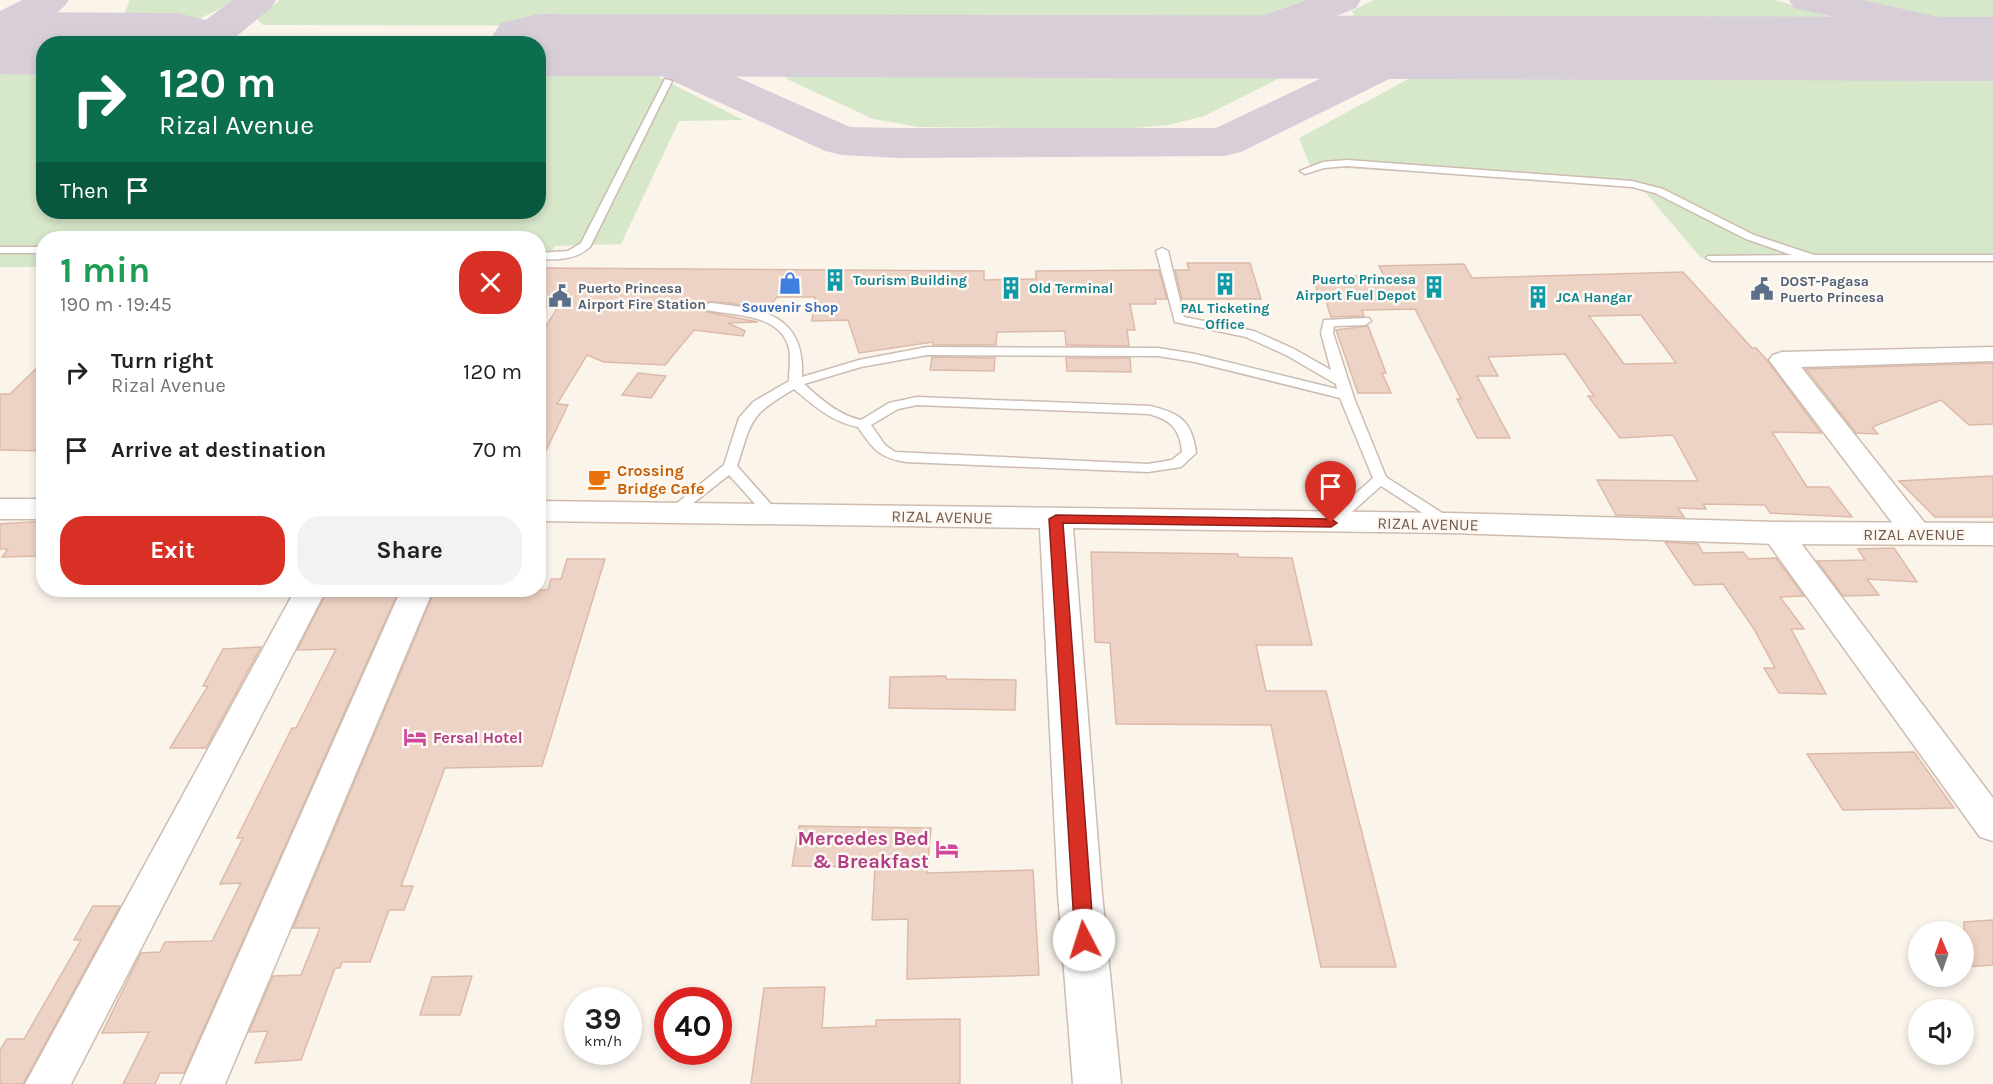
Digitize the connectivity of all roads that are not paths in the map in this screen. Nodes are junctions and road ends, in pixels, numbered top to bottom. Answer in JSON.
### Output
{"nodes":[{"id":1,"x":668,"y":81,"type":"dead end"},
{"id":2,"x":1305,"y":171,"type":"dead end"},
{"id":3,"x":0,"y":250,"type":"edge"},
{"id":4,"x":36,"y":250,"type":"edge"},
{"id":5,"x":1162,"y":251,"type":"dead end"},
{"id":6,"x":546,"y":256,"type":"edge"},
{"id":7,"x":1810,"y":257,"type":"junction"},
{"id":8,"x":1712,"y":258,"type":"dead end"},
{"id":9,"x":1993,"y":258,"type":"edge"},
{"id":10,"x":711,"y":307,"type":"dead end"},
{"id":11,"x":1365,"y":321,"type":"dead end"},
{"id":12,"x":1993,"y":354,"type":"edge"},
{"id":13,"x":1340,"y":381,"type":"junction"},
{"id":14,"x":795,"y":383,"type":"junction"},
{"id":15,"x":1346,"y":395,"type":"junction"},
{"id":16,"x":862,"y":424,"type":"junction"},
{"id":17,"x":730,"y":467,"type":"junction"},
{"id":18,"x":1380,"y":479,"type":"junction"},
{"id":19,"x":0,"y":509,"type":"edge"},
{"id":20,"x":36,"y":509,"type":"edge"},
{"id":21,"x":546,"y":512,"type":"edge"},
{"id":22,"x":673,"y":512,"type":"junction"},
{"id":23,"x":772,"y":514,"type":"junction"},
{"id":24,"x":1056,"y":519,"type":"junction"},
{"id":25,"x":1331,"y":523,"type":"junction"},
{"id":26,"x":1449,"y":523,"type":"junction"},
{"id":27,"x":1777,"y":533,"type":"junction"},
{"id":28,"x":1917,"y":534,"type":"junction"},
{"id":29,"x":1993,"y":534,"type":"edge"},
{"id":30,"x":306,"y":597,"type":"edge"},
{"id":31,"x":414,"y":597,"type":"edge"},
{"id":32,"x":1993,"y":826,"type":"edge"},
{"id":33,"x":47,"y":1084,"type":"edge"},
{"id":34,"x":203,"y":1084,"type":"edge"},
{"id":35,"x":1097,"y":1084,"type":"edge"}],
"edges":[{"from":1,"to":6,"type":"lane"},
{"from":2,"to":7,"type":"lane"},
{"from":3,"to":4,"type":"lane"},
{"from":5,"to":13,"type":"lane"},
{"from":7,"to":8,"type":"lane"},
{"from":7,"to":9,"type":"lane"},
{"from":10,"to":14,"type":"lane"},
{"from":11,"to":13,"type":"lane"},
{"from":12,"to":28,"type":"street"},
{"from":13,"to":15,"type":"lane"},
{"from":14,"to":15,"type":"lane"},
{"from":14,"to":16,"type":"lane"},
{"from":14,"to":17,"type":"lane"},
{"from":15,"to":18,"type":"lane"},
{"from":16,"to":16,"type":"lane"},
{"from":17,"to":22,"type":"lane"},
{"from":17,"to":23,"type":"lane"},
{"from":18,"to":25,"type":"lane"},
{"from":18,"to":26,"type":"lane"},
{"from":19,"to":20,"type":"street"},
{"from":21,"to":22,"type":"street","name":"RIZAL AVENUE"},
{"from":22,"to":23,"type":"street","name":"RIZAL AVENUE"},
{"from":23,"to":24,"type":"street","name":"RIZAL AVENUE"},
{"from":24,"to":25,"type":"street","name":"RIZAL AVENUE"},
{"from":24,"to":35,"type":"street"},
{"from":25,"to":26,"type":"street","name":"RIZAL AVENUE"},
{"from":26,"to":27,"type":"street","name":"RIZAL AVENUE"},
{"from":27,"to":28,"type":"street","name":"RIZAL AVENUE"},
{"from":27,"to":32,"type":"street"},
{"from":28,"to":29,"type":"street","name":"RIZAL AVENUE"},
{"from":30,"to":33,"type":"street"},
{"from":31,"to":34,"type":"street"}]}
